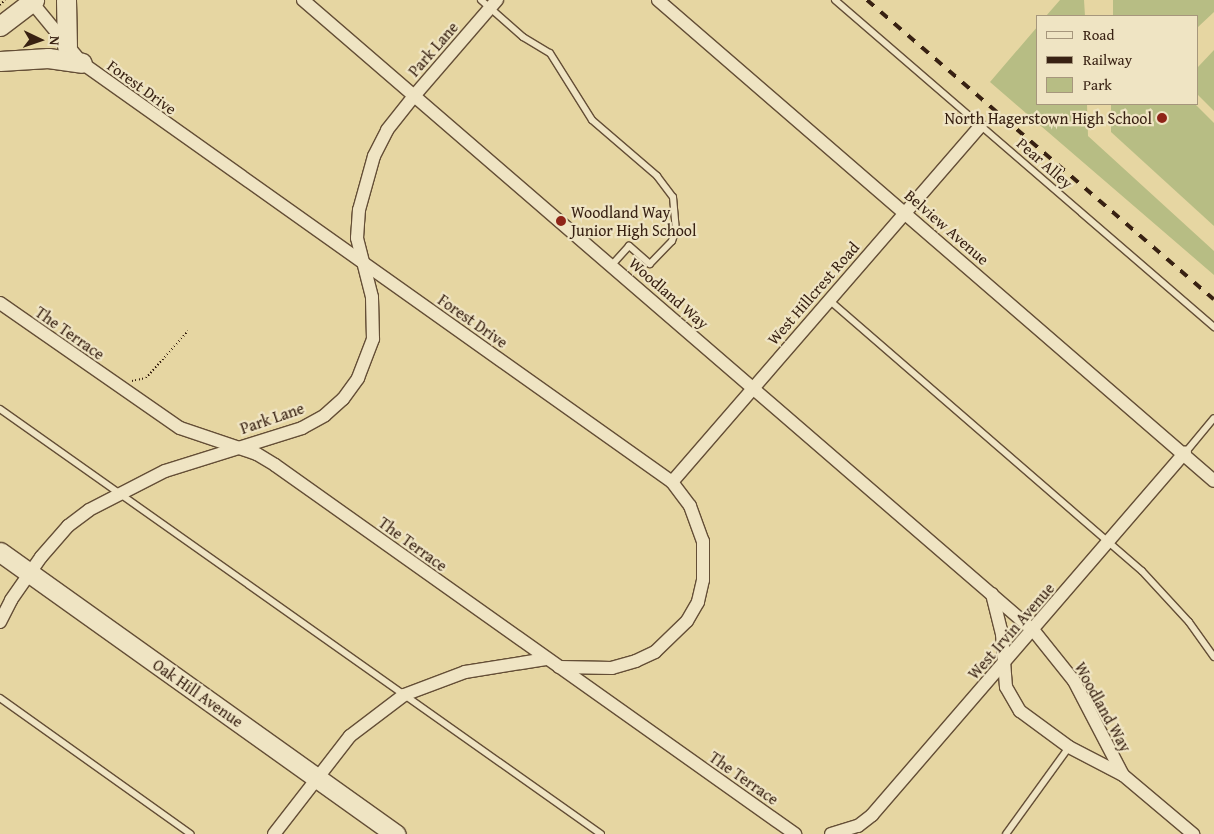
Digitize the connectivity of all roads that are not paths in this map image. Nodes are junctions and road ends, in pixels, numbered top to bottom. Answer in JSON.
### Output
{"nodes":[{"id":1,"x":66,"y":0,"type":"edge"},
{"id":2,"x":303,"y":0,"type":"edge"},
{"id":3,"x":658,"y":0,"type":"edge"},
{"id":4,"x":835,"y":0,"type":"edge"},
{"id":5,"x":32,"y":1,"type":"edge"},
{"id":6,"x":490,"y":3,"type":"edge"},
{"id":7,"x":0,"y":26,"type":"edge"},
{"id":8,"x":67,"y":46,"type":"junction"},
{"id":9,"x":0,"y":61,"type":"edge"},
{"id":10,"x":82,"y":63,"type":"junction"},
{"id":11,"x":414,"y":96,"type":"junction"},
{"id":12,"x":980,"y":126,"type":"junction"},
{"id":13,"x":904,"y":212,"type":"junction"},
{"id":14,"x":363,"y":264,"type":"junction"},
{"id":15,"x":612,"y":265,"type":"junction"},
{"id":16,"x":828,"y":300,"type":"junction"},
{"id":17,"x":0,"y":303,"type":"edge"},
{"id":18,"x":1214,"y":327,"type":"edge"},
{"id":19,"x":752,"y":388,"type":"junction"},
{"id":20,"x":0,"y":409,"type":"edge"},
{"id":21,"x":1214,"y":418,"type":"edge"},
{"id":22,"x":237,"y":448,"type":"junction"},
{"id":23,"x":1185,"y":454,"type":"junction"},
{"id":24,"x":1214,"y":480,"type":"edge"},
{"id":25,"x":672,"y":482,"type":"junction"},
{"id":26,"x":118,"y":493,"type":"junction"},
{"id":27,"x":1110,"y":542,"type":"junction"},
{"id":28,"x":0,"y":552,"type":"edge"},
{"id":29,"x":29,"y":573,"type":"junction"},
{"id":30,"x":991,"y":591,"type":"junction"},
{"id":31,"x":0,"y":622,"type":"edge"},
{"id":32,"x":1034,"y":631,"type":"junction"},
{"id":33,"x":1214,"y":657,"type":"edge"},
{"id":34,"x":546,"y":658,"type":"junction"},
{"id":35,"x":559,"y":667,"type":"junction"},
{"id":36,"x":1002,"y":667,"type":"junction"},
{"id":37,"x":404,"y":695,"type":"junction"},
{"id":38,"x":0,"y":698,"type":"edge"},
{"id":39,"x":1069,"y":746,"type":"junction"},
{"id":40,"x":1123,"y":775,"type":"junction"},
{"id":41,"x":317,"y":778,"type":"junction"},
{"id":42,"x":857,"y":830,"type":"edge"},
{"id":43,"x":192,"y":834,"type":"edge"},
{"id":44,"x":274,"y":834,"type":"edge"},
{"id":45,"x":396,"y":834,"type":"edge"},
{"id":46,"x":601,"y":834,"type":"edge"},
{"id":47,"x":795,"y":834,"type":"edge"},
{"id":48,"x":831,"y":834,"type":"edge"},
{"id":49,"x":1006,"y":834,"type":"edge"},
{"id":50,"x":1193,"y":834,"type":"edge"}],
"edges":[{"from":1,"to":8,"type":"street"},
{"from":2,"to":11,"type":"street","name":"Woodland Way"},
{"from":3,"to":13,"type":"street","name":"Belview Avenue"},
{"from":4,"to":12,"type":"lane","name":"Pear Alley"},
{"from":5,"to":7,"type":"street"},
{"from":5,"to":8,"type":"street","name":"Forest Drive"},
{"from":6,"to":11,"type":"street","name":"Park Lane"},
{"from":6,"to":15,"type":"lane"},
{"from":8,"to":10,"type":"street","name":"Forest Drive"},
{"from":9,"to":10,"type":"street"},
{"from":10,"to":14,"type":"street","name":"Forest Drive"},
{"from":11,"to":14,"type":"street","name":"Park Lane"},
{"from":11,"to":15,"type":"street","name":"Woodland Way"},
{"from":12,"to":13,"type":"street","name":"West Hillcrest Road"},
{"from":12,"to":18,"type":"lane","name":"Pear Alley"},
{"from":13,"to":16,"type":"street","name":"West Hillcrest Road"},
{"from":13,"to":23,"type":"street","name":"Belview Avenue"},
{"from":14,"to":22,"type":"street","name":"Park Lane"},
{"from":14,"to":25,"type":"street","name":"Forest Drive"},
{"from":15,"to":19,"type":"street","name":"Woodland Way"},
{"from":16,"to":19,"type":"street","name":"West Hillcrest Road"},
{"from":16,"to":27,"type":"lane"},
{"from":17,"to":22,"type":"street","name":"The Terrace"},
{"from":19,"to":25,"type":"street","name":"West Hillcrest Road"},
{"from":19,"to":30,"type":"street","name":"Woodland Way"},
{"from":20,"to":26,"type":"lane"},
{"from":21,"to":23,"type":"lane"},
{"from":22,"to":26,"type":"street","name":"Park Lane"},
{"from":22,"to":34,"type":"street","name":"The Terrace"},
{"from":23,"to":24,"type":"street","name":"Belview Avenue"},
{"from":23,"to":27,"type":"street","name":"West Irvin Avenue"},
{"from":25,"to":35,"type":"street","name":"Forest Drive"},
{"from":26,"to":29,"type":"street","name":"Park Lane"},
{"from":26,"to":37,"type":"lane"},
{"from":27,"to":32,"type":"street","name":"West Irvin Avenue"},
{"from":27,"to":33,"type":"lane"},
{"from":28,"to":29,"type":"street","name":"Oak Hill Avenue"},
{"from":29,"to":31,"type":"street","name":"Park Lane"},
{"from":29,"to":41,"type":"street","name":"Oak Hill Avenue"},
{"from":30,"to":32,"type":"street","name":"Woodland Way"},
{"from":30,"to":36,"type":"street","name":"Woodland Way"},
{"from":32,"to":36,"type":"street","name":"West Irvin Avenue"},
{"from":32,"to":40,"type":"street","name":"Woodland Way"},
{"from":34,"to":35,"type":"street","name":"The Terrace"},
{"from":34,"to":37,"type":"street"},
{"from":35,"to":47,"type":"street","name":"The Terrace"},
{"from":36,"to":39,"type":"street","name":"Woodland Way"},
{"from":36,"to":42,"type":"street","name":"West Irvin Avenue"},
{"from":37,"to":41,"type":"street"},
{"from":37,"to":46,"type":"lane"},
{"from":38,"to":43,"type":"lane"},
{"from":39,"to":40,"type":"street","name":"Woodland Way"},
{"from":39,"to":49,"type":"lane"},
{"from":40,"to":50,"type":"street","name":"Woodland Way"},
{"from":41,"to":44,"type":"street"},
{"from":41,"to":45,"type":"street","name":"Oak Hill Avenue"},
{"from":42,"to":48,"type":"street","name":"West Irvin Avenue"}]}
